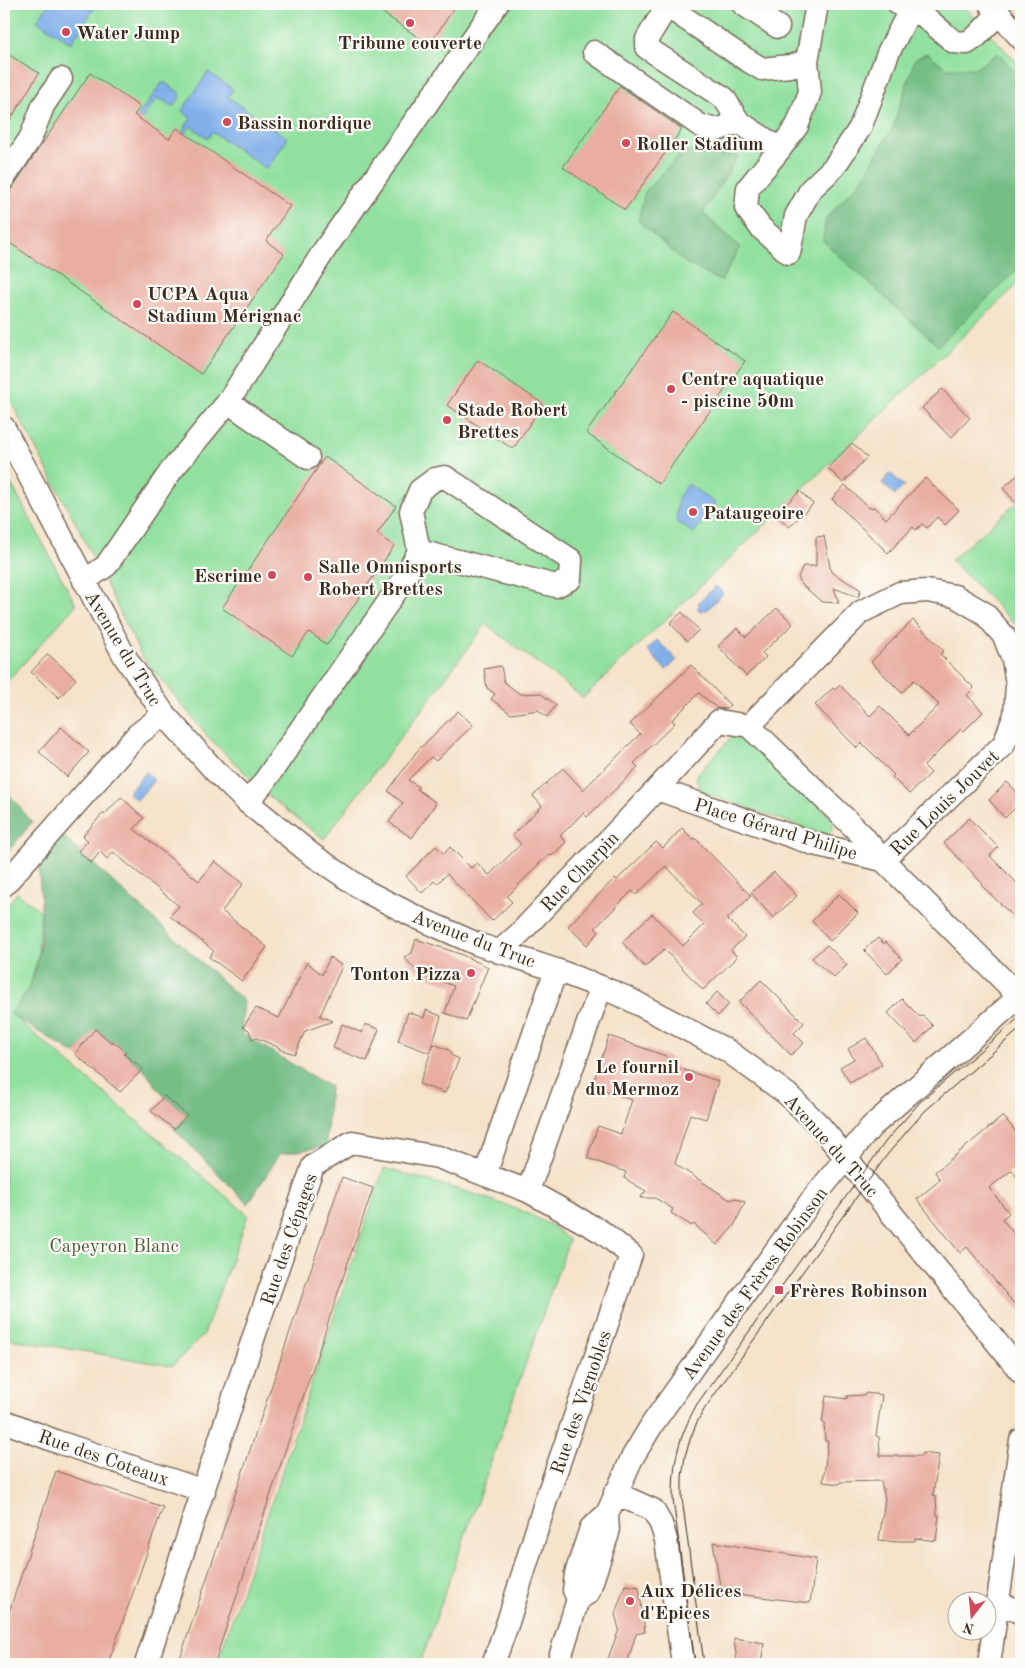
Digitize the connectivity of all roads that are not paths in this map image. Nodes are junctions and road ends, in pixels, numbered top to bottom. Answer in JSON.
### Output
{"nodes":[{"id":1,"x":497,"y":4,"type":"edge"},
{"id":2,"x":743,"y":4,"type":"edge"},
{"id":3,"x":817,"y":4,"type":"edge"},
{"id":4,"x":668,"y":5,"type":"edge"},
{"id":5,"x":904,"y":7,"type":"edge"},
{"id":6,"x":994,"y":9,"type":"edge"},
{"id":7,"x":778,"y":27,"type":"dead end"},
{"id":8,"x":1021,"y":38,"type":"edge"},
{"id":9,"x":594,"y":52,"type":"dead end"},
{"id":10,"x":807,"y":61,"type":"junction"},
{"id":11,"x":61,"y":79,"type":"dead end"},
{"id":12,"x":740,"y":122,"type":"junction"},
{"id":13,"x":780,"y":149,"type":"junction"},
{"id":14,"x":4,"y":178,"type":"edge"},
{"id":15,"x":228,"y":402,"type":"junction"},
{"id":16,"x":4,"y":428,"type":"edge"},
{"id":17,"x":308,"y":458,"type":"dead end"},
{"id":18,"x":419,"y":551,"type":"junction"},
{"id":19,"x":84,"y":581,"type":"junction"},
{"id":20,"x":164,"y":714,"type":"junction"},
{"id":21,"x":749,"y":726,"type":"junction"},
{"id":22,"x":657,"y":790,"type":"junction"},
{"id":23,"x":247,"y":802,"type":"junction"},
{"id":24,"x":883,"y":860,"type":"junction"},
{"id":25,"x":4,"y":885,"type":"edge"},
{"id":26,"x":499,"y":952,"type":"junction"},
{"id":27,"x":556,"y":970,"type":"junction"},
{"id":28,"x":602,"y":987,"type":"junction"},
{"id":29,"x":1020,"y":996,"type":"edge"},
{"id":30,"x":846,"y":1158,"type":"junction"},
{"id":31,"x":485,"y":1175,"type":"junction"},
{"id":32,"x":528,"y":1191,"type":"junction"},
{"id":33,"x":1021,"y":1372,"type":"edge"},
{"id":34,"x":4,"y":1421,"type":"edge"},
{"id":35,"x":1021,"y":1440,"type":"edge"},
{"id":36,"x":204,"y":1491,"type":"junction"},
{"id":37,"x":615,"y":1493,"type":"junction"},
{"id":38,"x":998,"y":1594,"type":"edge"},
{"id":39,"x":998,"y":1602,"type":"edge"},
{"id":40,"x":1021,"y":1613,"type":"edge"},
{"id":41,"x":992,"y":1640,"type":"edge"},
{"id":42,"x":146,"y":1664,"type":"edge"},
{"id":43,"x":493,"y":1664,"type":"edge"},
{"id":44,"x":558,"y":1664,"type":"edge"},
{"id":45,"x":683,"y":1664,"type":"edge"},
{"id":46,"x":989,"y":1664,"type":"edge"}],
"edges":[{"from":1,"to":15,"type":"street"},
{"from":2,"to":7,"type":"street"},
{"from":3,"to":10,"type":"street"},
{"from":4,"to":10,"type":"street"},
{"from":4,"to":12,"type":"street"},
{"from":5,"to":6,"type":"street"},
{"from":5,"to":13,"type":"street"},
{"from":6,"to":8,"type":"street"},
{"from":9,"to":12,"type":"street"},
{"from":10,"to":13,"type":"street"},
{"from":11,"to":14,"type":"street"},
{"from":12,"to":13,"type":"street"},
{"from":15,"to":17,"type":"street"},
{"from":15,"to":19,"type":"street"},
{"from":16,"to":19,"type":"street","name":"Avenue du Truc"},
{"from":18,"to":18,"type":"street"},
{"from":18,"to":23,"type":"street"},
{"from":19,"to":20,"type":"street","name":"Avenue du Truc"},
{"from":20,"to":23,"type":"street","name":"Avenue du Truc"},
{"from":20,"to":25,"type":"street"},
{"from":21,"to":22,"type":"street"},
{"from":21,"to":24,"type":"street","name":"Place Gérard Philipe"},
{"from":21,"to":24,"type":"street","name":"Rue Louis Jouvet"},
{"from":22,"to":24,"type":"street","name":"Place Gérard Philipe"},
{"from":22,"to":26,"type":"street","name":"Rue Charpin"},
{"from":23,"to":26,"type":"street","name":"Avenue du Truc"},
{"from":24,"to":29,"type":"street","name":"Rue Louis Jouvet"},
{"from":26,"to":27,"type":"street","name":"Avenue du Truc"},
{"from":27,"to":28,"type":"street","name":"Avenue du Truc"},
{"from":27,"to":31,"type":"street"},
{"from":28,"to":30,"type":"street","name":"Avenue du Truc"},
{"from":28,"to":32,"type":"street"},
{"from":29,"to":30,"type":"street","name":"Avenue des Frères Robinson"},
{"from":30,"to":33,"type":"street","name":"Avenue du Truc"},
{"from":30,"to":37,"type":"street","name":"Avenue des Frères Robinson"},
{"from":31,"to":32,"type":"street","name":"Rue des Vignobles"},
{"from":31,"to":36,"type":"street","name":"Rue des Cépages"},
{"from":32,"to":43,"type":"street","name":"Rue des Vignobles"},
{"from":34,"to":36,"type":"street","name":"Rue des Coteaux"},
{"from":35,"to":38,"type":"street"},
{"from":36,"to":42,"type":"street","name":"Rue des Cépages"},
{"from":37,"to":44,"type":"street","name":"Avenue des Frères Robinson"},
{"from":37,"to":45,"type":"street"},
{"from":39,"to":40,"type":"street"},
{"from":41,"to":46,"type":"street"}]}
